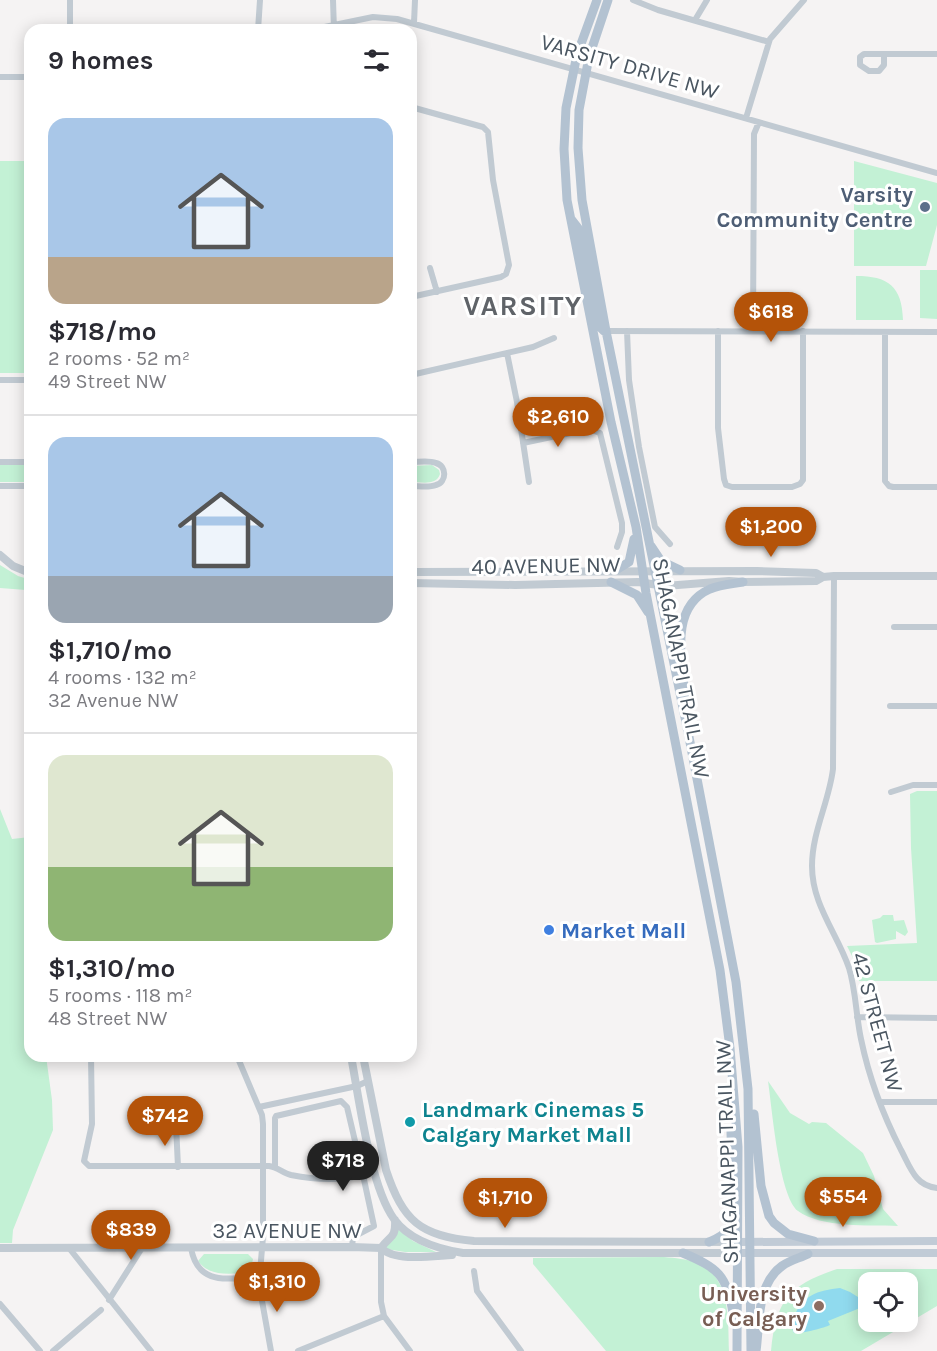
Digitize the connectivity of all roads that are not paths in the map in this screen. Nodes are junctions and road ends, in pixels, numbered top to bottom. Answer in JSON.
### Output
{"nodes":[{"id":1,"x":70,"y":0,"type":"edge"},
{"id":2,"x":260,"y":0,"type":"edge"},
{"id":3,"x":333,"y":0,"type":"edge"},
{"id":4,"x":415,"y":0,"type":"edge"},
{"id":5,"x":597,"y":0,"type":"edge"},
{"id":6,"x":608,"y":0,"type":"edge"},
{"id":7,"x":633,"y":0,"type":"edge"},
{"id":8,"x":707,"y":0,"type":"edge"},
{"id":9,"x":804,"y":0,"type":"edge"},
{"id":10,"x":695,"y":20,"type":"junction"},
{"id":11,"x":414,"y":23,"type":"junction"},
{"id":12,"x":70,"y":24,"type":"edge"},
{"id":13,"x":258,"y":24,"type":"edge"},
{"id":14,"x":333,"y":24,"type":"edge"},
{"id":15,"x":350,"y":24,"type":"edge"},
{"id":16,"x":769,"y":42,"type":"junction"},
{"id":17,"x":884,"y":54,"type":"dead end"},
{"id":18,"x":937,"y":54,"type":"edge"},
{"id":19,"x":573,"y":69,"type":"junction"},
{"id":20,"x":586,"y":72,"type":"junction"},
{"id":21,"x":0,"y":77,"type":"edge"},
{"id":22,"x":24,"y":77,"type":"edge"},
{"id":23,"x":417,"y":109,"type":"edge"},
{"id":24,"x":746,"y":118,"type":"junction"},
{"id":25,"x":759,"y":122,"type":"junction"},
{"id":26,"x":937,"y":173,"type":"edge"},
{"id":27,"x":570,"y":217,"type":"junction"},
{"id":28,"x":430,"y":268,"type":"dead end"},
{"id":29,"x":437,"y":292,"type":"junction"},
{"id":30,"x":417,"y":296,"type":"edge"},
{"id":31,"x":627,"y":331,"type":"junction"},
{"id":32,"x":718,"y":331,"type":"junction"},
{"id":33,"x":606,"y":332,"type":"junction"},
{"id":34,"x":753,"y":332,"type":"junction"},
{"id":35,"x":803,"y":332,"type":"junction"},
{"id":36,"x":885,"y":332,"type":"junction"},
{"id":37,"x":937,"y":332,"type":"edge"},
{"id":38,"x":554,"y":338,"type":"dead end"},
{"id":39,"x":507,"y":353,"type":"junction"},
{"id":40,"x":417,"y":374,"type":"edge"},
{"id":41,"x":0,"y":380,"type":"edge"},
{"id":42,"x":24,"y":380,"type":"edge"},
{"id":43,"x":523,"y":443,"type":"junction"},
{"id":44,"x":0,"y":462,"type":"edge"},
{"id":45,"x":24,"y":462,"type":"edge"},
{"id":46,"x":417,"y":462,"type":"edge"},
{"id":47,"x":529,"y":482,"type":"dead end"},
{"id":48,"x":0,"y":486,"type":"edge"},
{"id":49,"x":24,"y":486,"type":"edge"},
{"id":50,"x":417,"y":486,"type":"edge"},
{"id":51,"x":937,"y":487,"type":"edge"},
{"id":52,"x":636,"y":527,"type":"junction"},
{"id":53,"x":649,"y":543,"type":"junction"},
{"id":54,"x":670,"y":544,"type":"dead end"},
{"id":55,"x":616,"y":547,"type":"dead end"},
{"id":56,"x":0,"y":555,"type":"edge"},
{"id":57,"x":616,"y":570,"type":"junction"},
{"id":58,"x":643,"y":570,"type":"junction"},
{"id":59,"x":680,"y":570,"type":"junction"},
{"id":60,"x":24,"y":571,"type":"edge"},
{"id":61,"x":654,"y":571,"type":"junction"},
{"id":62,"x":417,"y":572,"type":"edge"},
{"id":63,"x":834,"y":576,"type":"junction"},
{"id":64,"x":937,"y":576,"type":"edge"},
{"id":65,"x":823,"y":577,"type":"junction"},
{"id":66,"x":611,"y":582,"type":"junction"},
{"id":67,"x":743,"y":582,"type":"junction"},
{"id":68,"x":417,"y":583,"type":"edge"},
{"id":69,"x":645,"y":583,"type":"junction"},
{"id":70,"x":657,"y":584,"type":"junction"},
{"id":71,"x":651,"y":616,"type":"junction"},
{"id":72,"x":894,"y":627,"type":"dead end"},
{"id":73,"x":937,"y":627,"type":"edge"},
{"id":74,"x":890,"y":706,"type":"dead end"},
{"id":75,"x":937,"y":706,"type":"edge"},
{"id":76,"x":689,"y":737,"type":"junction"},
{"id":77,"x":937,"y":785,"type":"edge"},
{"id":78,"x":891,"y":792,"type":"dead end"},
{"id":79,"x":857,"y":1017,"type":"junction"},
{"id":80,"x":937,"y":1018,"type":"edge"},
{"id":81,"x":91,"y":1062,"type":"edge"},
{"id":82,"x":240,"y":1062,"type":"edge"},
{"id":83,"x":352,"y":1062,"type":"edge"},
{"id":84,"x":364,"y":1062,"type":"edge"},
{"id":85,"x":369,"y":1084,"type":"junction"},
{"id":86,"x":357,"y":1086,"type":"junction"},
{"id":87,"x":748,"y":1089,"type":"junction"},
{"id":88,"x":880,"y":1102,"type":"junction"},
{"id":89,"x":937,"y":1102,"type":"edge"},
{"id":90,"x":259,"y":1107,"type":"junction"},
{"id":91,"x":735,"y":1111,"type":"junction"},
{"id":92,"x":176,"y":1125,"type":"dead end"},
{"id":93,"x":178,"y":1167,"type":"junction"},
{"id":94,"x":264,"y":1167,"type":"junction"},
{"id":95,"x":275,"y":1167,"type":"junction"},
{"id":96,"x":363,"y":1175,"type":"junction"},
{"id":97,"x":937,"y":1188,"type":"edge"},
{"id":98,"x":395,"y":1220,"type":"junction"},
{"id":99,"x":749,"y":1241,"type":"junction"},
{"id":100,"x":814,"y":1241,"type":"junction"},
{"id":101,"x":937,"y":1241,"type":"edge"},
{"id":102,"x":709,"y":1242,"type":"junction"},
{"id":103,"x":739,"y":1242,"type":"junction"},
{"id":104,"x":263,"y":1247,"type":"junction"},
{"id":105,"x":352,"y":1247,"type":"junction"},
{"id":106,"x":0,"y":1248,"type":"edge"},
{"id":107,"x":69,"y":1248,"type":"junction"},
{"id":108,"x":142,"y":1248,"type":"junction"},
{"id":109,"x":190,"y":1248,"type":"junction"},
{"id":110,"x":381,"y":1248,"type":"junction"},
{"id":111,"x":463,"y":1253,"type":"junction"},
{"id":112,"x":683,"y":1253,"type":"junction"},
{"id":113,"x":738,"y":1253,"type":"junction"},
{"id":114,"x":749,"y":1253,"type":"junction"},
{"id":115,"x":937,"y":1253,"type":"edge"},
{"id":116,"x":808,"y":1254,"type":"junction"},
{"id":117,"x":474,"y":1271,"type":"dead end"},
{"id":118,"x":260,"y":1277,"type":"junction"},
{"id":119,"x":109,"y":1300,"type":"junction"},
{"id":120,"x":0,"y":1304,"type":"edge"},
{"id":121,"x":101,"y":1310,"type":"dead end"},
{"id":122,"x":384,"y":1317,"type":"junction"},
{"id":123,"x":40,"y":1351,"type":"edge"},
{"id":124,"x":53,"y":1351,"type":"edge"},
{"id":125,"x":151,"y":1351,"type":"edge"},
{"id":126,"x":272,"y":1351,"type":"edge"},
{"id":127,"x":299,"y":1351,"type":"edge"},
{"id":128,"x":410,"y":1351,"type":"edge"},
{"id":129,"x":520,"y":1351,"type":"edge"},
{"id":130,"x":736,"y":1351,"type":"edge"},
{"id":131,"x":751,"y":1351,"type":"edge"},
{"id":132,"x":756,"y":1351,"type":"edge"}],
"edges":[{"from":1,"to":12,"type":"street"},
{"from":2,"to":13,"type":"street"},
{"from":3,"to":14,"type":"street"},
{"from":4,"to":11,"type":"street"},
{"from":5,"to":19,"type":"main road","name":"SHAGANAPPI TRAIL NW"},
{"from":6,"to":20,"type":"main road","name":"SHAGANAPPI TRAIL NW"},
{"from":7,"to":10,"type":"street"},
{"from":8,"to":10,"type":"street"},
{"from":9,"to":16,"type":"street"},
{"from":10,"to":16,"type":"street"},
{"from":11,"to":15,"type":"street","name":"VARSITY DRIVE NW"},
{"from":11,"to":19,"type":"street","name":"VARSITY DRIVE NW"},
{"from":16,"to":24,"type":"street"},
{"from":17,"to":18,"type":"street"},
{"from":19,"to":20,"type":"street","name":"VARSITY DRIVE NW"},
{"from":19,"to":27,"type":"main road","name":"SHAGANAPPI TRAIL NW"},
{"from":20,"to":24,"type":"street","name":"VARSITY DRIVE NW"},
{"from":20,"to":33,"type":"main road","name":"SHAGANAPPI TRAIL NW"},
{"from":21,"to":22,"type":"street"},
{"from":23,"to":29,"type":"street"},
{"from":24,"to":25,"type":"street","name":"VARSITY DRIVE NW"},
{"from":25,"to":26,"type":"street","name":"VARSITY DRIVE NW"},
{"from":25,"to":34,"type":"street"},
{"from":27,"to":33,"type":"main road"},
{"from":27,"to":52,"type":"main road","name":"SHAGANAPPI TRAIL NW"},
{"from":28,"to":29,"type":"street"},
{"from":29,"to":30,"type":"street"},
{"from":31,"to":32,"type":"street"},
{"from":31,"to":33,"type":"street"},
{"from":31,"to":54,"type":"street"},
{"from":32,"to":34,"type":"street"},
{"from":32,"to":35,"type":"street"},
{"from":33,"to":53,"type":"main road","name":"SHAGANAPPI TRAIL NW"},
{"from":34,"to":35,"type":"street"},
{"from":35,"to":36,"type":"street"},
{"from":36,"to":37,"type":"street"},
{"from":36,"to":51,"type":"street"},
{"from":38,"to":39,"type":"street"},
{"from":39,"to":40,"type":"street"},
{"from":39,"to":43,"type":"street"},
{"from":41,"to":42,"type":"street"},
{"from":43,"to":47,"type":"street"},
{"from":43,"to":55,"type":"street"},
{"from":44,"to":45,"type":"street"},
{"from":46,"to":50,"type":"street"},
{"from":48,"to":49,"type":"street"},
{"from":52,"to":57,"type":"main road"},
{"from":52,"to":58,"type":"main road","name":"SHAGANAPPI TRAIL NW"},
{"from":53,"to":59,"type":"main road"},
{"from":53,"to":61,"type":"main road","name":"SHAGANAPPI TRAIL NW"},
{"from":56,"to":60,"type":"street"},
{"from":57,"to":58,"type":"street","name":"40 AVENUE NW"},
{"from":57,"to":62,"type":"street","name":"40 AVENUE NW"},
{"from":58,"to":61,"type":"street","name":"40 AVENUE NW"},
{"from":58,"to":69,"type":"main road","name":"SHAGANAPPI TRAIL NW"},
{"from":59,"to":61,"type":"street","name":"40 AVENUE NW"},
{"from":59,"to":65,"type":"street","name":"40 AVENUE NW"},
{"from":61,"to":70,"type":"main road","name":"SHAGANAPPI TRAIL NW"},
{"from":63,"to":64,"type":"street","name":"40 AVENUE NW"},
{"from":63,"to":65,"type":"street","name":"40 AVENUE NW"},
{"from":63,"to":79,"type":"street","name":"42 STREET NW"},
{"from":65,"to":67,"type":"street","name":"40 AVENUE NW"},
{"from":66,"to":68,"type":"street","name":"40 AVENUE NW"},
{"from":66,"to":69,"type":"street","name":"40 AVENUE NW"},
{"from":66,"to":71,"type":"main road"},
{"from":67,"to":70,"type":"street","name":"40 AVENUE NW"},
{"from":67,"to":76,"type":"main road"},
{"from":69,"to":70,"type":"street","name":"40 AVENUE NW"},
{"from":69,"to":71,"type":"main road","name":"SHAGANAPPI TRAIL NW"},
{"from":70,"to":76,"type":"main road","name":"SHAGANAPPI TRAIL NW"},
{"from":71,"to":91,"type":"main road","name":"SHAGANAPPI TRAIL NW"},
{"from":72,"to":73,"type":"street"},
{"from":74,"to":75,"type":"street"},
{"from":76,"to":87,"type":"main road","name":"SHAGANAPPI TRAIL NW"},
{"from":77,"to":78,"type":"street"},
{"from":79,"to":80,"type":"street"},
{"from":79,"to":88,"type":"street","name":"42 STREET NW"},
{"from":81,"to":93,"type":"street"},
{"from":82,"to":90,"type":"street"},
{"from":83,"to":86,"type":"street"},
{"from":84,"to":85,"type":"street"},
{"from":85,"to":86,"type":"street"},
{"from":85,"to":102,"type":"street"},
{"from":86,"to":90,"type":"street"},
{"from":86,"to":98,"type":"street"},
{"from":87,"to":99,"type":"main road","name":"SHAGANAPPI TRAIL NW"},
{"from":87,"to":100,"type":"main road"},
{"from":88,"to":89,"type":"street"},
{"from":88,"to":97,"type":"street","name":"42 STREET NW"},
{"from":90,"to":94,"type":"street"},
{"from":91,"to":102,"type":"main road"},
{"from":91,"to":103,"type":"main road","name":"SHAGANAPPI TRAIL NW"},
{"from":92,"to":93,"type":"street"},
{"from":93,"to":94,"type":"street"},
{"from":94,"to":95,"type":"street"},
{"from":94,"to":104,"type":"street"},
{"from":95,"to":96,"type":"street"},
{"from":95,"to":96,"type":"street"},
{"from":96,"to":105,"type":"street"},
{"from":98,"to":110,"type":"street"},
{"from":98,"to":111,"type":"street","name":"32 AVENUE NW"},
{"from":99,"to":100,"type":"main road"},
{"from":99,"to":103,"type":"main road"},
{"from":99,"to":114,"type":"main road","name":"SHAGANAPPI TRAIL NW"},
{"from":100,"to":101,"type":"main road"},
{"from":102,"to":103,"type":"street"},
{"from":103,"to":113,"type":"main road","name":"SHAGANAPPI TRAIL NW"},
{"from":104,"to":105,"type":"street","name":"32 AVENUE NW"},
{"from":104,"to":109,"type":"street","name":"32 AVENUE NW"},
{"from":104,"to":118,"type":"street"},
{"from":105,"to":110,"type":"street","name":"32 AVENUE NW"},
{"from":106,"to":107,"type":"street","name":"32 AVENUE NW"},
{"from":107,"to":108,"type":"street","name":"32 AVENUE NW"},
{"from":107,"to":119,"type":"street"},
{"from":108,"to":109,"type":"street","name":"32 AVENUE NW"},
{"from":108,"to":119,"type":"street"},
{"from":109,"to":118,"type":"street"},
{"from":110,"to":111,"type":"street","name":"32 AVENUE NW"},
{"from":110,"to":122,"type":"street"},
{"from":111,"to":112,"type":"street","name":"32 AVENUE NW"},
{"from":112,"to":113,"type":"street","name":"32 AVENUE NW"},
{"from":112,"to":130,"type":"main road"},
{"from":113,"to":114,"type":"main road","name":"32 AVENUE NW"},
{"from":113,"to":130,"type":"main road","name":"SHAGANAPPI TRAIL NW"},
{"from":114,"to":116,"type":"main road","name":"32 AVENUE NW"},
{"from":114,"to":131,"type":"main road","name":"SHAGANAPPI TRAIL NW"},
{"from":115,"to":116,"type":"main road","name":"32 AVENUE NW"},
{"from":116,"to":132,"type":"main road"},
{"from":117,"to":129,"type":"street"},
{"from":118,"to":126,"type":"street"},
{"from":119,"to":125,"type":"street"},
{"from":120,"to":123,"type":"street"},
{"from":121,"to":124,"type":"street"},
{"from":122,"to":127,"type":"street"},
{"from":122,"to":128,"type":"street"}]}
